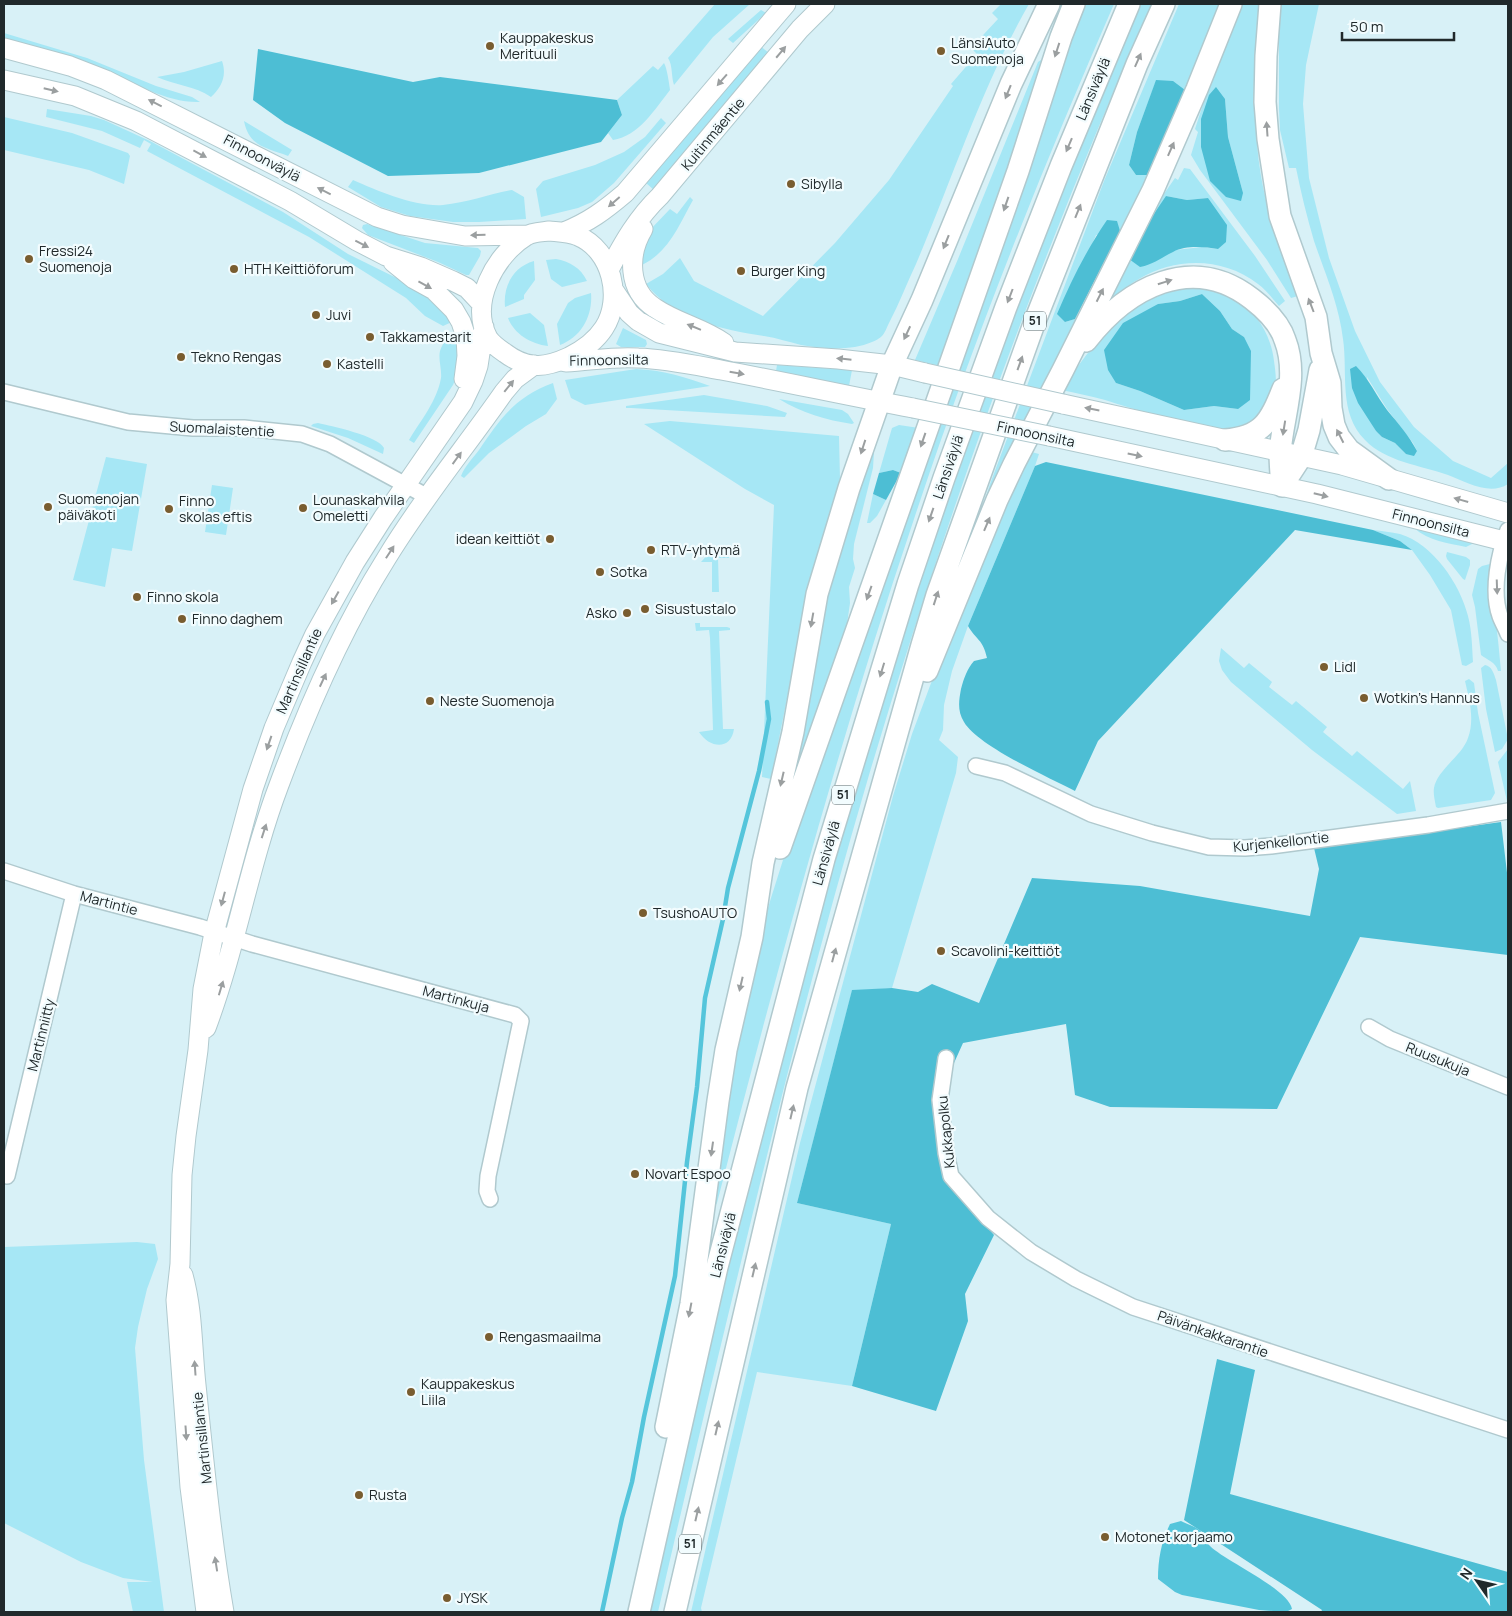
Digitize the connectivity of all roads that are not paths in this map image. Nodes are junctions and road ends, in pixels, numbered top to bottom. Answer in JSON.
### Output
{"nodes":[{"id":1,"x":786,"y":4,"type":"edge"},
{"id":2,"x":825,"y":4,"type":"edge"},
{"id":3,"x":1048,"y":4,"type":"edge"},
{"id":4,"x":1074,"y":4,"type":"edge"},
{"id":5,"x":1129,"y":4,"type":"edge"},
{"id":6,"x":1164,"y":4,"type":"edge"},
{"id":7,"x":1230,"y":4,"type":"edge"},
{"id":8,"x":1270,"y":4,"type":"edge"},
{"id":9,"x":4,"y":48,"type":"edge"},
{"id":10,"x":4,"y":80,"type":"edge"},
{"id":11,"x":660,"y":196,"type":"junction"},
{"id":12,"x":564,"y":232,"type":"junction"},
{"id":13,"x":527,"y":235,"type":"junction"},
{"id":14,"x":386,"y":256,"type":"junction"},
{"id":15,"x":609,"y":270,"type":"junction"},
{"id":16,"x":613,"y":289,"type":"junction"},
{"id":17,"x":481,"y":303,"type":"junction"},
{"id":18,"x":484,"y":327,"type":"junction"},
{"id":19,"x":735,"y":352,"type":"junction"},
{"id":20,"x":1322,"y":353,"type":"junction"},
{"id":21,"x":560,"y":362,"type":"junction"},
{"id":22,"x":892,"y":365,"type":"junction"},
{"id":23,"x":534,"y":366,"type":"junction"},
{"id":24,"x":1063,"y":370,"type":"junction"},
{"id":25,"x":1291,"y":370,"type":"junction"},
{"id":26,"x":4,"y":392,"type":"edge"},
{"id":27,"x":463,"y":402,"type":"junction"},
{"id":28,"x":880,"y":402,"type":"junction"},
{"id":29,"x":1225,"y":440,"type":"junction"},
{"id":30,"x":1280,"y":452,"type":"junction"},
{"id":31,"x":1301,"y":457,"type":"junction"},
{"id":32,"x":1389,"y":479,"type":"junction"},
{"id":33,"x":405,"y":485,"type":"junction"},
{"id":34,"x":1282,"y":486,"type":"junction"},
{"id":35,"x":428,"y":497,"type":"junction"},
{"id":36,"x":1508,"y":513,"type":"edge"},
{"id":37,"x":1507,"y":538,"type":"edge"},
{"id":38,"x":1508,"y":632,"type":"edge"},
{"id":39,"x":976,"y":766,"type":"dead end"},
{"id":40,"x":1508,"y":811,"type":"edge"},
{"id":41,"x":858,"y":867,"type":"junction"},
{"id":42,"x":4,"y":871,"type":"edge"},
{"id":43,"x":74,"y":894,"type":"junction"},
{"id":44,"x":214,"y":933,"type":"junction"},
{"id":45,"x":752,"y":937,"type":"junction"},
{"id":46,"x":235,"y":939,"type":"junction"},
{"id":47,"x":1369,"y":1027,"type":"dead end"},
{"id":48,"x":198,"y":1050,"type":"junction"},
{"id":49,"x":946,"y":1058,"type":"dead end"},
{"id":50,"x":1508,"y":1087,"type":"edge"},
{"id":51,"x":7,"y":1176,"type":"dead end"},
{"id":52,"x":951,"y":1176,"type":"joint"},
{"id":53,"x":490,"y":1199,"type":"dead end"},
{"id":54,"x":180,"y":1264,"type":"junction"},
{"id":55,"x":1508,"y":1430,"type":"edge"},
{"id":56,"x":206,"y":1612,"type":"edge"},
{"id":57,"x":224,"y":1612,"type":"edge"},
{"id":58,"x":638,"y":1612,"type":"edge"},
{"id":59,"x":675,"y":1612,"type":"edge"}],
"edges":[{"from":1,"to":12,"type":"main road","name":"Kuitinmäentie","one_way":true},
{"from":11,"to":2,"type":"main road","name":"Kuitinmäentie","one_way":true},
{"from":3,"to":22,"type":"highway","one_way":true},
{"from":4,"to":45,"type":"highway","one_way":true},
{"from":5,"to":58,"type":"highway","name":"Länsiväylä","number":"51","one_way":true},
{"from":41,"to":6,"type":"highway","number":"51","one_way":true},
{"from":24,"to":7,"type":"highway","one_way":true},
{"from":20,"to":8,"type":"highway","one_way":true},
{"from":13,"to":9,"type":"main road","name":"Finnoonväylä","one_way":true},
{"from":10,"to":14,"type":"main road","name":"Finnoonväylä","one_way":true},
{"from":11,"to":15,"type":"main road","name":"Kuitinmäentie"},
{"from":19,"to":11,"type":"main road","one_way":true},
{"from":12,"to":13,"type":"main road"},
{"from":12,"to":15,"type":"main road"},
{"from":13,"to":17,"type":"main road"},
{"from":14,"to":17,"type":"main road","name":"Finnoonväylä"},
{"from":14,"to":27,"type":"main road","one_way":true},
{"from":15,"to":16,"type":"main road"},
{"from":16,"to":19,"type":"main road"},
{"from":16,"to":21,"type":"main road"},
{"from":17,"to":18,"type":"main road"},
{"from":18,"to":23,"type":"main road"},
{"from":18,"to":27,"type":"main road","name":"Martinsillantie"},
{"from":22,"to":19,"type":"main road","one_way":true},
{"from":20,"to":31,"type":"highway"},
{"from":32,"to":20,"type":"highway","one_way":true},
{"from":21,"to":23,"type":"main road"},
{"from":21,"to":28,"type":"main road","name":"Finnoonsilta","one_way":true},
{"from":22,"to":28,"type":"highway"},
{"from":29,"to":22,"type":"main road","one_way":true,"bridge":true},
{"from":35,"to":23,"type":"main road","name":"Martinsillantie","one_way":true},
{"from":24,"to":25,"type":"highway","one_way":true},
{"from":41,"to":24,"type":"highway","one_way":true},
{"from":25,"to":29,"type":"highway"},
{"from":25,"to":30,"type":"highway","one_way":true},
{"from":26,"to":33,"type":"street","name":"Suomalaistentie"},
{"from":27,"to":33,"type":"main road","name":"Martinsillantie"},
{"from":28,"to":34,"type":"main road","name":"Finnoonsilta","one_way":true,"bridge":true},
{"from":28,"to":45,"type":"highway","one_way":true},
{"from":29,"to":30,"type":"main road"},
{"from":30,"to":31,"type":"main road"},
{"from":30,"to":34,"type":"highway"},
{"from":31,"to":32,"type":"main road"},
{"from":31,"to":34,"type":"highway"},
{"from":36,"to":32,"type":"main road","one_way":true},
{"from":33,"to":35,"type":"street","name":"Suomalaistentie"},
{"from":33,"to":44,"type":"main road","name":"Martinsillantie","one_way":true},
{"from":34,"to":37,"type":"main road","name":"Finnoonsilta","one_way":true},
{"from":46,"to":35,"type":"main road","name":"Martinsillantie","one_way":true},
{"from":37,"to":38,"type":"street","one_way":true},
{"from":39,"to":40,"type":"street","name":"Kurjenkellontie"},
{"from":59,"to":41,"type":"highway","number":"51","one_way":true},
{"from":42,"to":43,"type":"street","name":"Martintie"},
{"from":43,"to":44,"type":"street","name":"Martintie"},
{"from":43,"to":51,"type":"street","name":"Martinniitty"},
{"from":44,"to":46,"type":"street","name":"Martinkuja"},
{"from":44,"to":48,"type":"main road","name":"Martinsillantie"},
{"from":45,"to":58,"type":"highway","one_way":true},
{"from":48,"to":46,"type":"main road","name":"Martinsillantie","one_way":true},
{"from":46,"to":53,"type":"street","name":"Martinkuja"},
{"from":47,"to":50,"type":"street","name":"Ruusukuja"},
{"from":48,"to":54,"type":"main road","name":"Martinsillantie"},
{"from":49,"to":52,"type":"street","name":"Kukkapolku"},
{"from":52,"to":55,"type":"street","name":"Päivänkakkarantie"},
{"from":54,"to":56,"type":"main road","name":"Martinsillantie","one_way":true},
{"from":57,"to":54,"type":"main road","name":"Martinsillantie","one_way":true}]}
